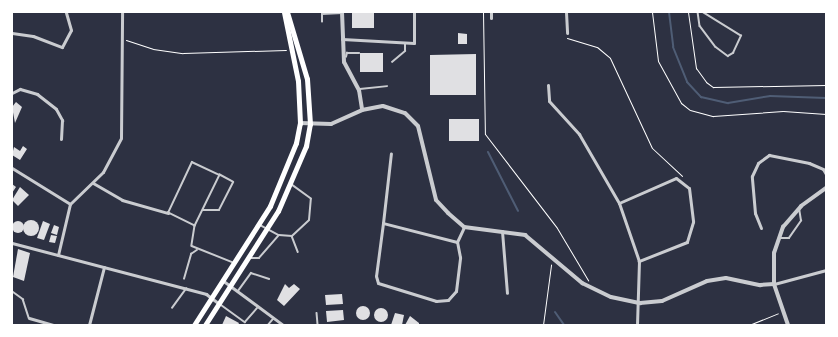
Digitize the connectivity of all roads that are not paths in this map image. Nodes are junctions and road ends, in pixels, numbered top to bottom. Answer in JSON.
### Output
{"nodes":[{"id":1,"x":66,"y":12,"type":"edge"},
{"id":2,"x":122,"y":12,"type":"edge"},
{"id":3,"x":285,"y":12,"type":"edge"},
{"id":4,"x":414,"y":12,"type":"edge"},
{"id":5,"x":491,"y":12,"type":"edge"},
{"id":6,"x":566,"y":12,"type":"edge"},
{"id":7,"x":698,"y":12,"type":"edge"},
{"id":8,"x":702,"y":12,"type":"edge"},
{"id":9,"x":342,"y":13,"type":"edge"},
{"id":10,"x":491,"y":18,"type":"dead end"},
{"id":11,"x":322,"y":22,"type":"dead end"},
{"id":12,"x":12,"y":33,"type":"edge"},
{"id":13,"x":567,"y":34,"type":"road end"},
{"id":14,"x":342,"y":39,"type":"junction"},
{"id":15,"x":405,"y":44,"type":"junction"},
{"id":16,"x":359,"y":53,"type":"dead end"},
{"id":17,"x":344,"y":62,"type":"junction"},
{"id":18,"x":392,"y":62,"type":"dead end"},
{"id":19,"x":548,"y":85,"type":"dead end"},
{"id":20,"x":387,"y":86,"type":"dead end"},
{"id":21,"x":359,"y":90,"type":"junction"},
{"id":22,"x":12,"y":93,"type":"edge"},
{"id":23,"x":362,"y":110,"type":"junction"},
{"id":24,"x":300,"y":122,"type":"junction"},
{"id":25,"x":310,"y":124,"type":"junction"},
{"id":26,"x":61,"y":139,"type":"dead end"},
{"id":27,"x":392,"y":153,"type":"dead end"},
{"id":28,"x":12,"y":168,"type":"edge"},
{"id":29,"x":826,"y":174,"type":"edge"},
{"id":30,"x":220,"y":175,"type":"junction"},
{"id":31,"x":93,"y":183,"type":"junction"},
{"id":32,"x":292,"y":185,"type":"junction"},
{"id":33,"x":826,"y":188,"type":"edge"},
{"id":34,"x":619,"y":203,"type":"junction"},
{"id":35,"x":70,"y":204,"type":"junction"},
{"id":36,"x":799,"y":209,"type":"junction"},
{"id":37,"x":203,"y":210,"type":"junction"},
{"id":38,"x":168,"y":213,"type":"junction"},
{"id":39,"x":383,"y":223,"type":"junction"},
{"id":40,"x":259,"y":224,"type":"junction"},
{"id":41,"x":195,"y":226,"type":"junction"},
{"id":42,"x":464,"y":227,"type":"junction"},
{"id":43,"x":761,"y":228,"type":"dead end"},
{"id":44,"x":268,"y":229,"type":"junction"},
{"id":45,"x":502,"y":231,"type":"junction"},
{"id":46,"x":279,"y":235,"type":"junction"},
{"id":47,"x":292,"y":236,"type":"junction"},
{"id":48,"x":779,"y":238,"type":"junction"},
{"id":49,"x":12,"y":242,"type":"edge"},
{"id":50,"x":457,"y":242,"type":"junction"},
{"id":51,"x":197,"y":250,"type":"junction"},
{"id":52,"x":298,"y":252,"type":"dead end"},
{"id":53,"x":58,"y":255,"type":"junction"},
{"id":54,"x":249,"y":258,"type":"junction"},
{"id":55,"x":639,"y":261,"type":"junction"},
{"id":56,"x":233,"y":263,"type":"junction"},
{"id":57,"x":104,"y":267,"type":"junction"},
{"id":58,"x":826,"y":270,"type":"edge"},
{"id":59,"x":184,"y":279,"type":"dead end"},
{"id":60,"x":269,"y":279,"type":"dead end"},
{"id":61,"x":222,"y":280,"type":"junction"},
{"id":62,"x":774,"y":284,"type":"junction"},
{"id":63,"x":230,"y":286,"type":"junction"},
{"id":64,"x":186,"y":289,"type":"junction"},
{"id":65,"x":12,"y":291,"type":"edge"},
{"id":66,"x":238,"y":291,"type":"junction"},
{"id":67,"x":506,"y":294,"type":"dead end"},
{"id":68,"x":211,"y":297,"type":"junction"},
{"id":69,"x":218,"y":303,"type":"junction"},
{"id":70,"x":640,"y":303,"type":"junction"},
{"id":71,"x":259,"y":306,"type":"junction"},
{"id":72,"x":172,"y":308,"type":"dead end"},
{"id":73,"x":317,"y":313,"type":"dead end"},
{"id":74,"x":29,"y":318,"type":"joint"},
{"id":75,"x":274,"y":318,"type":"junction"},
{"id":76,"x":637,"y":323,"type":"dead end"},
{"id":77,"x":54,"y":325,"type":"edge"},
{"id":78,"x":89,"y":325,"type":"edge"},
{"id":79,"x":194,"y":325,"type":"edge"},
{"id":80,"x":205,"y":325,"type":"edge"},
{"id":81,"x":268,"y":325,"type":"edge"},
{"id":82,"x":283,"y":325,"type":"edge"},
{"id":83,"x":318,"y":325,"type":"edge"},
{"id":84,"x":788,"y":325,"type":"edge"}],
"edges":[{"from":1,"to":12,"type":"street"},
{"from":2,"to":31,"type":"street"},
{"from":3,"to":24,"type":"main road"},
{"from":3,"to":25,"type":"main road"},
{"from":4,"to":15,"type":"street"},
{"from":5,"to":10,"type":"street"},
{"from":6,"to":13,"type":"street"},
{"from":7,"to":8,"type":"lane"},
{"from":9,"to":11,"type":"lane"},
{"from":9,"to":14,"type":"street"},
{"from":14,"to":15,"type":"street"},
{"from":14,"to":17,"type":"street"},
{"from":15,"to":18,"type":"lane"},
{"from":16,"to":17,"type":"lane"},
{"from":17,"to":21,"type":"street"},
{"from":19,"to":34,"type":"street"},
{"from":20,"to":21,"type":"lane"},
{"from":21,"to":23,"type":"street"},
{"from":22,"to":26,"type":"street"},
{"from":23,"to":25,"type":"street"},
{"from":23,"to":42,"type":"street"},
{"from":24,"to":25,"type":"street"},
{"from":24,"to":40,"type":"main road"},
{"from":25,"to":32,"type":"main road"},
{"from":27,"to":39,"type":"street"},
{"from":28,"to":35,"type":"street"},
{"from":29,"to":43,"type":"street"},
{"from":30,"to":37,"type":"lane"},
{"from":30,"to":37,"type":"lane"},
{"from":30,"to":38,"type":"lane"},
{"from":31,"to":35,"type":"street"},
{"from":31,"to":38,"type":"street"},
{"from":32,"to":44,"type":"main road"},
{"from":32,"to":47,"type":"lane"},
{"from":33,"to":36,"type":"street"},
{"from":34,"to":55,"type":"street"},
{"from":34,"to":55,"type":"street"},
{"from":35,"to":53,"type":"street"},
{"from":36,"to":48,"type":"street"},
{"from":36,"to":48,"type":"lane"},
{"from":37,"to":41,"type":"lane"},
{"from":38,"to":41,"type":"lane"},
{"from":39,"to":50,"type":"street"},
{"from":39,"to":50,"type":"street"},
{"from":40,"to":44,"type":"lane"},
{"from":40,"to":56,"type":"main road"},
{"from":41,"to":51,"type":"lane"},
{"from":42,"to":45,"type":"street"},
{"from":42,"to":50,"type":"street"},
{"from":44,"to":46,"type":"lane"},
{"from":44,"to":54,"type":"main road"},
{"from":45,"to":67,"type":"street"},
{"from":45,"to":70,"type":"street"},
{"from":46,"to":47,"type":"lane"},
{"from":46,"to":54,"type":"lane"},
{"from":47,"to":52,"type":"lane"},
{"from":48,"to":62,"type":"street"},
{"from":49,"to":53,"type":"street"},
{"from":51,"to":56,"type":"lane"},
{"from":51,"to":59,"type":"lane"},
{"from":53,"to":57,"type":"street"},
{"from":54,"to":63,"type":"main road"},
{"from":55,"to":70,"type":"street"},
{"from":56,"to":61,"type":"main road"},
{"from":57,"to":64,"type":"street"},
{"from":57,"to":78,"type":"street"},
{"from":58,"to":62,"type":"street"},
{"from":60,"to":66,"type":"lane"},
{"from":61,"to":63,"type":"street"},
{"from":61,"to":68,"type":"main road"},
{"from":62,"to":70,"type":"street"},
{"from":62,"to":84,"type":"street"},
{"from":63,"to":66,"type":"street"},
{"from":63,"to":69,"type":"main road"},
{"from":64,"to":68,"type":"street"},
{"from":64,"to":72,"type":"lane"},
{"from":65,"to":74,"type":"lane"},
{"from":66,"to":71,"type":"street"},
{"from":68,"to":69,"type":"street"},
{"from":68,"to":79,"type":"main road"},
{"from":69,"to":71,"type":"lane"},
{"from":69,"to":80,"type":"main road"},
{"from":70,"to":76,"type":"street"},
{"from":71,"to":75,"type":"street"},
{"from":73,"to":83,"type":"lane"},
{"from":74,"to":77,"type":"street"},
{"from":75,"to":81,"type":"lane"},
{"from":75,"to":82,"type":"street"}]}
